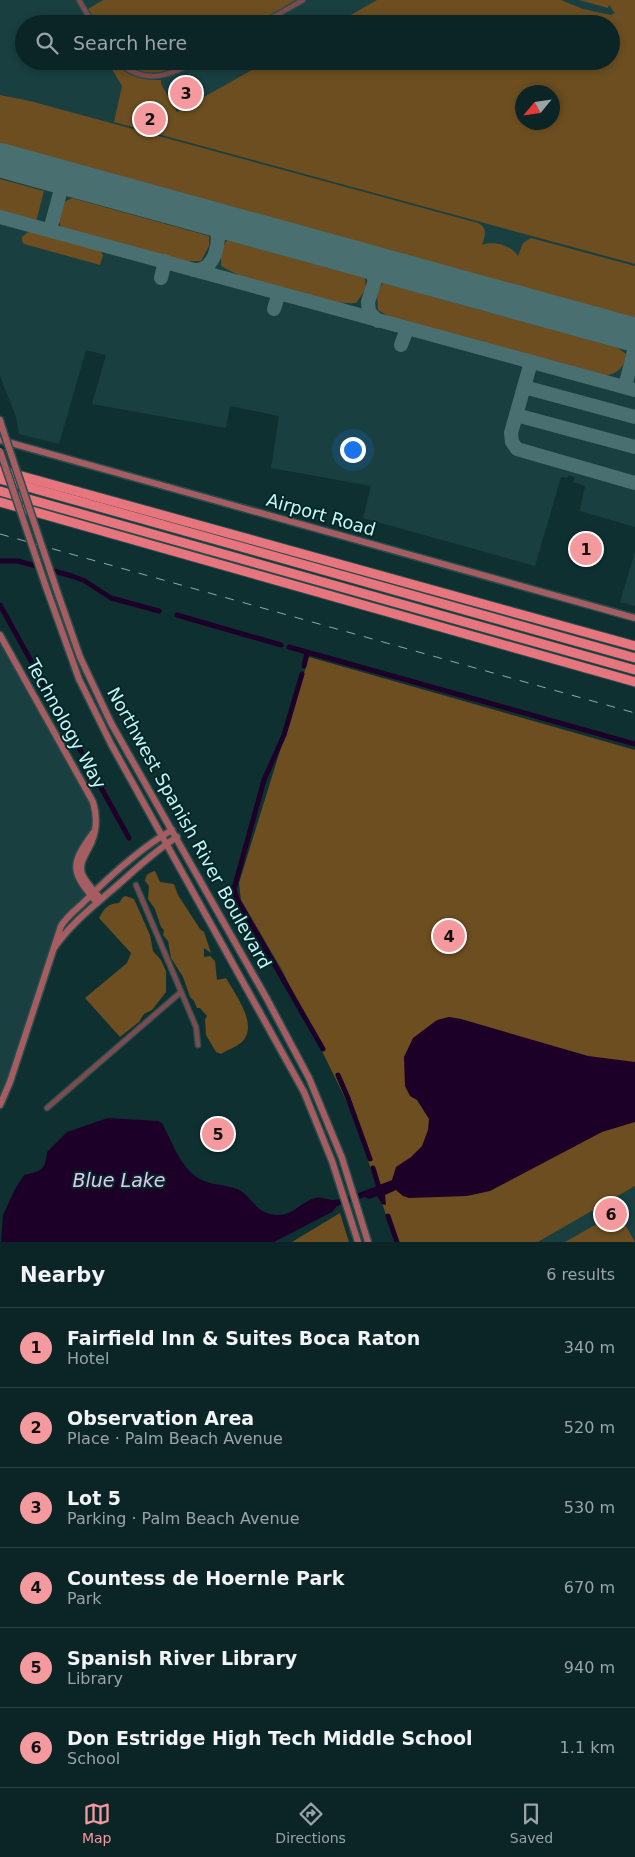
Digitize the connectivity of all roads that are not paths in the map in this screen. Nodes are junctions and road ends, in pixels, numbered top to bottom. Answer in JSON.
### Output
{"nodes":[{"id":1,"x":79,"y":0,"type":"edge"},
{"id":2,"x":303,"y":0,"type":"edge"},
{"id":3,"x":88,"y":15,"type":"edge"},
{"id":4,"x":277,"y":15,"type":"edge"},
{"id":5,"x":129,"y":70,"type":"edge"},
{"id":6,"x":180,"y":70,"type":"edge"},
{"id":7,"x":0,"y":420,"type":"edge"},
{"id":8,"x":0,"y":440,"type":"edge"},
{"id":9,"x":0,"y":451,"type":"edge"},
{"id":10,"x":0,"y":470,"type":"edge"},
{"id":11,"x":0,"y":479,"type":"edge"},
{"id":12,"x":0,"y":492,"type":"edge"},
{"id":13,"x":0,"y":502,"type":"edge"},
{"id":14,"x":330,"y":584,"type":"junction"},
{"id":15,"x":457,"y":608,"type":"junction"},
{"id":16,"x":395,"y":615,"type":"junction"},
{"id":17,"x":635,"y":618,"type":"edge"},
{"id":18,"x":543,"y":620,"type":"junction"},
{"id":19,"x":0,"y":635,"type":"edge"},
{"id":20,"x":635,"y":646,"type":"edge"},
{"id":21,"x":635,"y":658,"type":"edge"},
{"id":22,"x":635,"y":670,"type":"edge"},
{"id":23,"x":635,"y":682,"type":"edge"},
{"id":24,"x":172,"y":830,"type":"junction"},
{"id":25,"x":161,"y":836,"type":"junction"},
{"id":26,"x":176,"y":837,"type":"junction"},
{"id":27,"x":166,"y":844,"type":"junction"},
{"id":28,"x":136,"y":885,"type":"dead end"},
{"id":29,"x":93,"y":893,"type":"junction"},
{"id":30,"x":99,"y":901,"type":"junction"},
{"id":31,"x":51,"y":953,"type":"junction"},
{"id":32,"x":180,"y":992,"type":"junction"},
{"id":33,"x":198,"y":1045,"type":"dead end"},
{"id":34,"x":306,"y":1071,"type":"junction"},
{"id":35,"x":296,"y":1076,"type":"junction"},
{"id":36,"x":309,"y":1078,"type":"junction"},
{"id":37,"x":300,"y":1083,"type":"junction"},
{"id":38,"x":0,"y":1105,"type":"edge"},
{"id":39,"x":47,"y":1108,"type":"dead end"},
{"id":40,"x":358,"y":1242,"type":"edge"},
{"id":41,"x":368,"y":1242,"type":"edge"}],
"edges":[{"from":1,"to":3,"type":"street"},
{"from":2,"to":4,"type":"street"},
{"from":5,"to":6,"type":"street"},
{"from":7,"to":24,"type":"main road","name":"Northwest Spanish River Boulevard","bridge":true},
{"from":8,"to":17,"type":"main road","name":"Airport Road"},
{"from":9,"to":25,"type":"main road","name":"Northwest Spanish River Boulevard","bridge":true},
{"from":10,"to":18,"type":"highway"},
{"from":11,"to":15,"type":"highway"},
{"from":12,"to":14,"type":"highway"},
{"from":13,"to":16,"type":"highway"},
{"from":14,"to":16,"type":"highway"},
{"from":14,"to":22,"type":"highway"},
{"from":15,"to":18,"type":"highway"},
{"from":15,"to":21,"type":"highway"},
{"from":16,"to":23,"type":"highway"},
{"from":18,"to":20,"type":"highway"},
{"from":19,"to":29,"type":"main road","name":"Technology Way"},
{"from":24,"to":25,"type":"main road"},
{"from":24,"to":26,"type":"main road","name":"Northwest Spanish River Boulevard"},
{"from":25,"to":27,"type":"main road","name":"Northwest Spanish River Boulevard"},
{"from":25,"to":29,"type":"main road"},
{"from":26,"to":27,"type":"main road"},
{"from":26,"to":34,"type":"main road","name":"Northwest Spanish River Boulevard"},
{"from":27,"to":30,"type":"main road"},
{"from":27,"to":35,"type":"main road","name":"Northwest Spanish River Boulevard"},
{"from":28,"to":32,"type":"street"},
{"from":29,"to":30,"type":"main road","name":"Technology Way"},
{"from":29,"to":31,"type":"main road"},
{"from":30,"to":31,"type":"main road"},
{"from":31,"to":38,"type":"main road"},
{"from":32,"to":33,"type":"street"},
{"from":32,"to":39,"type":"street"},
{"from":34,"to":35,"type":"main road"},
{"from":34,"to":36,"type":"main road","name":"Northwest Spanish River Boulevard"},
{"from":35,"to":37,"type":"main road","name":"Northwest Spanish River Boulevard"},
{"from":36,"to":37,"type":"main road"},
{"from":36,"to":41,"type":"main road","name":"Northwest Spanish River Boulevard"},
{"from":37,"to":40,"type":"main road","name":"Northwest Spanish River Boulevard"}]}
